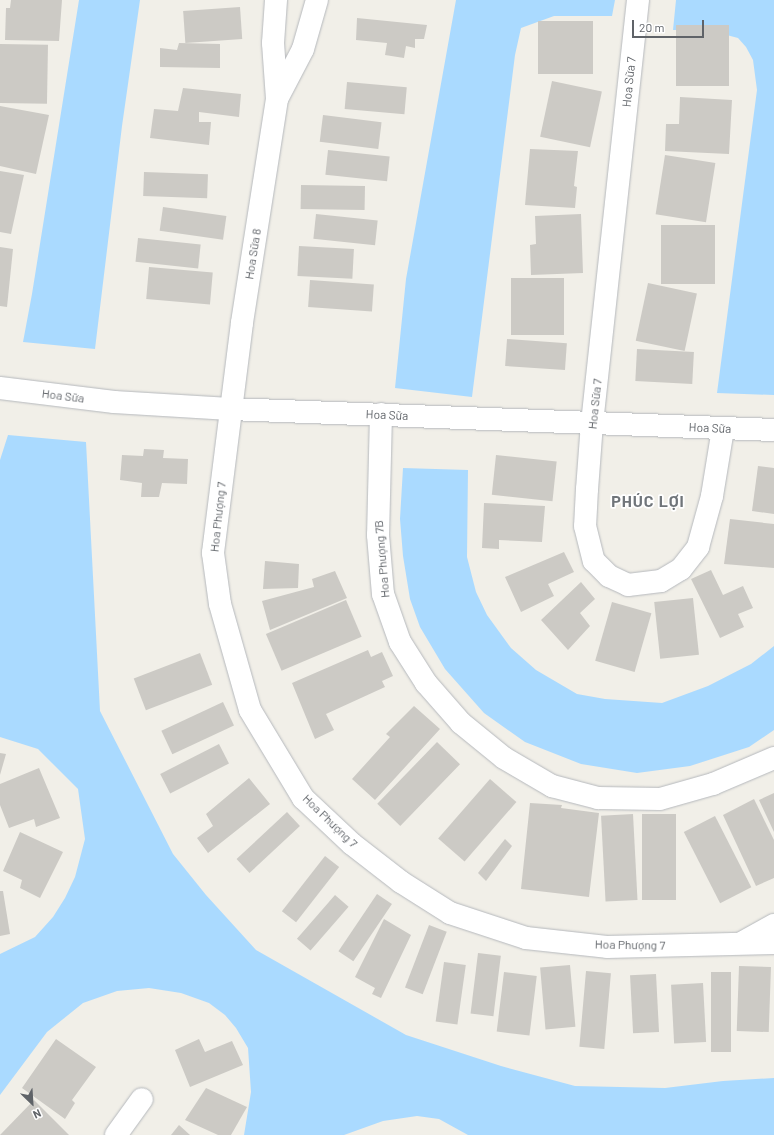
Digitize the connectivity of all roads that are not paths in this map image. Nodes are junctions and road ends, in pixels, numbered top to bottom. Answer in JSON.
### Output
{"nodes":[{"id":1,"x":276,"y":0,"type":"edge"},
{"id":2,"x":317,"y":0,"type":"edge"},
{"id":3,"x":638,"y":0,"type":"edge"},
{"id":4,"x":277,"y":99,"type":"junction"},
{"id":5,"x":0,"y":388,"type":"edge"},
{"id":6,"x":230,"y":409,"type":"junction"},
{"id":7,"x":381,"y":414,"type":"junction"},
{"id":8,"x":592,"y":423,"type":"junction"},
{"id":9,"x":723,"y":429,"type":"junction"},
{"id":10,"x":774,"y":430,"type":"edge"},
{"id":11,"x":774,"y":758,"type":"edge"},
{"id":12,"x":774,"y":925,"type":"edge"},
{"id":13,"x":774,"y":943,"type":"edge"},
{"id":14,"x":738,"y":944,"type":"junction"},
{"id":15,"x":142,"y":1099,"type":"dead end"},
{"id":16,"x":116,"y":1135,"type":"edge"}],
"edges":[{"from":1,"to":4,"type":"street","name":"Hoa Sữa 8"},
{"from":2,"to":4,"type":"street","name":"Hoa Sữa 8"},
{"from":3,"to":8,"type":"street","name":"Hoa Sữa 7"},
{"from":4,"to":6,"type":"street","name":"Hoa Sữa 8"},
{"from":5,"to":6,"type":"street","name":"Hoa Sữa"},
{"from":6,"to":7,"type":"street","name":"Hoa Sữa"},
{"from":6,"to":14,"type":"street","name":"Hoa Phượng 7"},
{"from":7,"to":8,"type":"street","name":"Hoa Sữa"},
{"from":7,"to":11,"type":"street","name":"Hoa Phượng 7B"},
{"from":8,"to":9,"type":"street","name":"Hoa Sữa"},
{"from":8,"to":9,"type":"street","name":"Hoa Sữa 7"},
{"from":9,"to":10,"type":"street","name":"Hoa Sữa"},
{"from":12,"to":14,"type":"street","name":"Hoa Phượng 7"},
{"from":13,"to":14,"type":"street","name":"Hoa Phượng 7"},
{"from":15,"to":16,"type":"street"}]}
